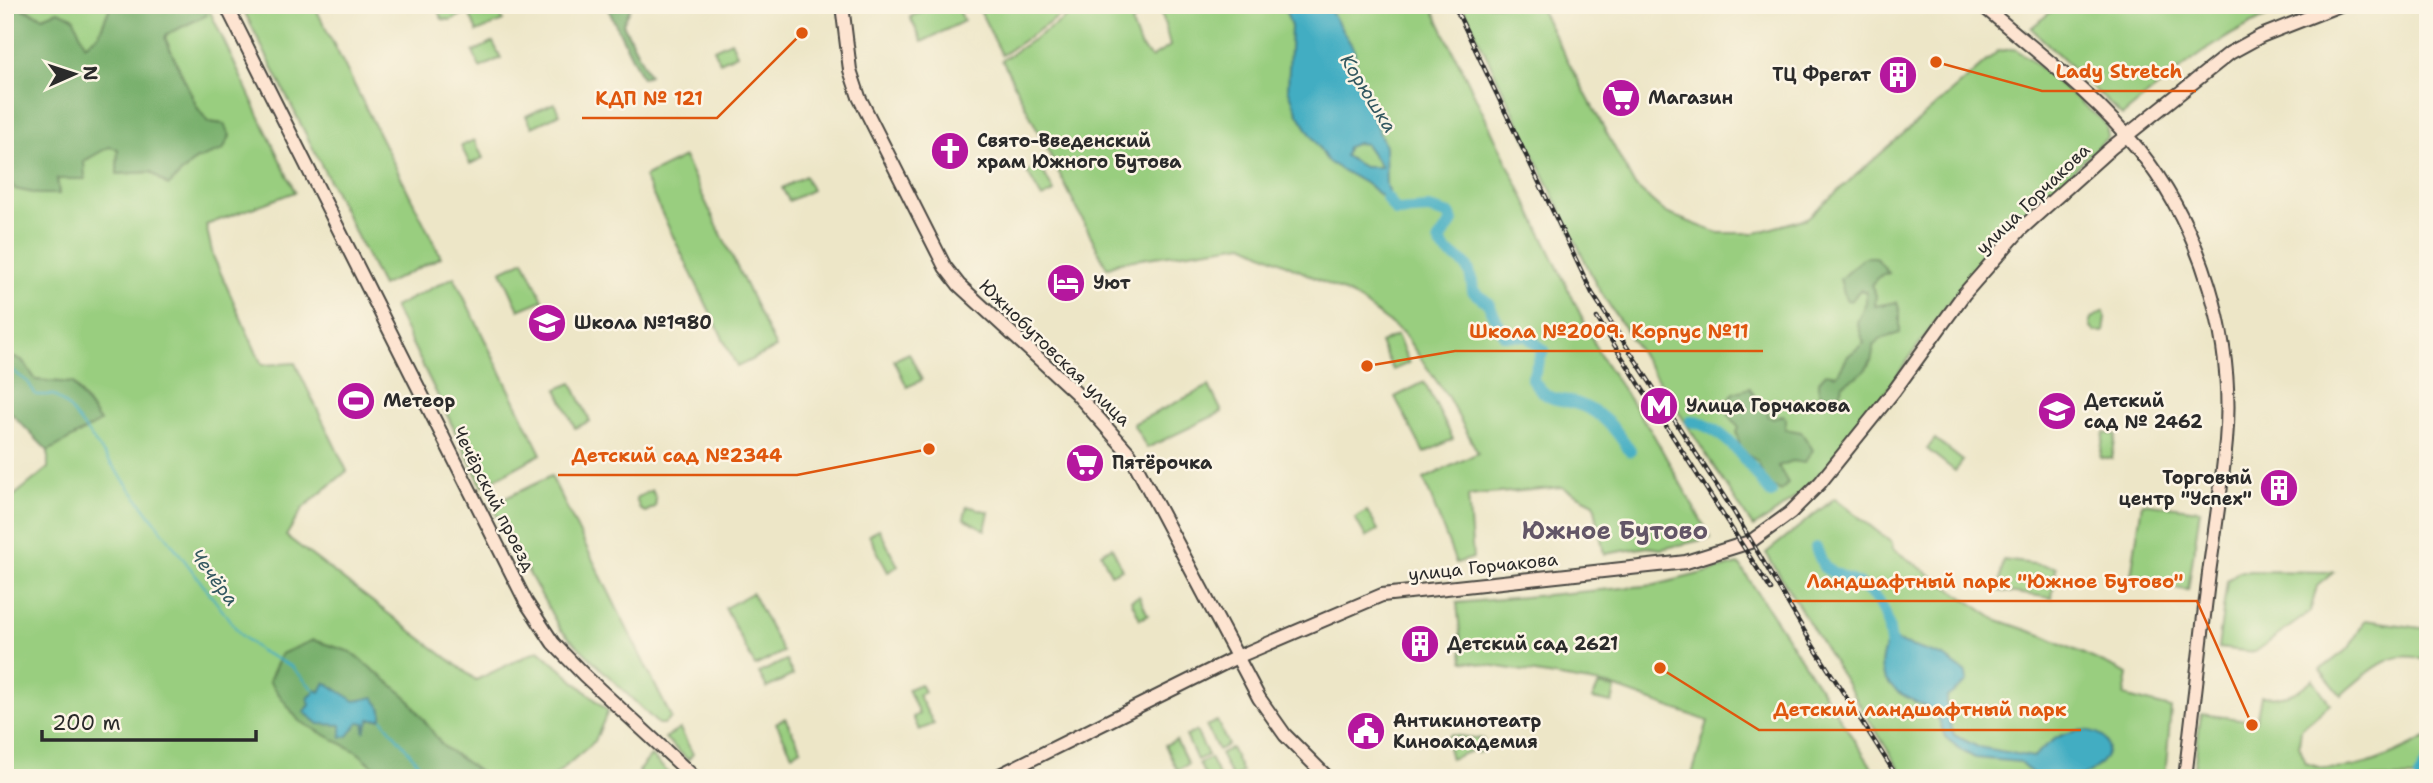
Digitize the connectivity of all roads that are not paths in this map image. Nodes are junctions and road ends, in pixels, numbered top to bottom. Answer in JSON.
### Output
{"nodes":[{"id":1,"x":226,"y":5,"type":"edge"},
{"id":2,"x":842,"y":5,"type":"edge"},
{"id":3,"x":1982,"y":5,"type":"edge"},
{"id":4,"x":2340,"y":5,"type":"edge"},
{"id":5,"x":2127,"y":135,"type":"junction"},
{"id":6,"x":1237,"y":657,"type":"junction"},
{"id":7,"x":695,"y":778,"type":"edge"},
{"id":8,"x":994,"y":778,"type":"edge"},
{"id":9,"x":1328,"y":778,"type":"edge"},
{"id":10,"x":2185,"y":778,"type":"edge"}],
"edges":[{"from":1,"to":7,"type":"street","name":"Чечёрский проезд"},
{"from":2,"to":6,"type":"street","name":"Южнобутовская улица"},
{"from":3,"to":5,"type":"street"},
{"from":4,"to":5,"type":"street","name":"улица Горчакова"},
{"from":5,"to":6,"type":"street","name":"улица Горчакова"},
{"from":5,"to":10,"type":"street"},
{"from":6,"to":8,"type":"street","name":"улица Горчакова"},
{"from":6,"to":9,"type":"street","name":"Южнобутовская улица"}]}
